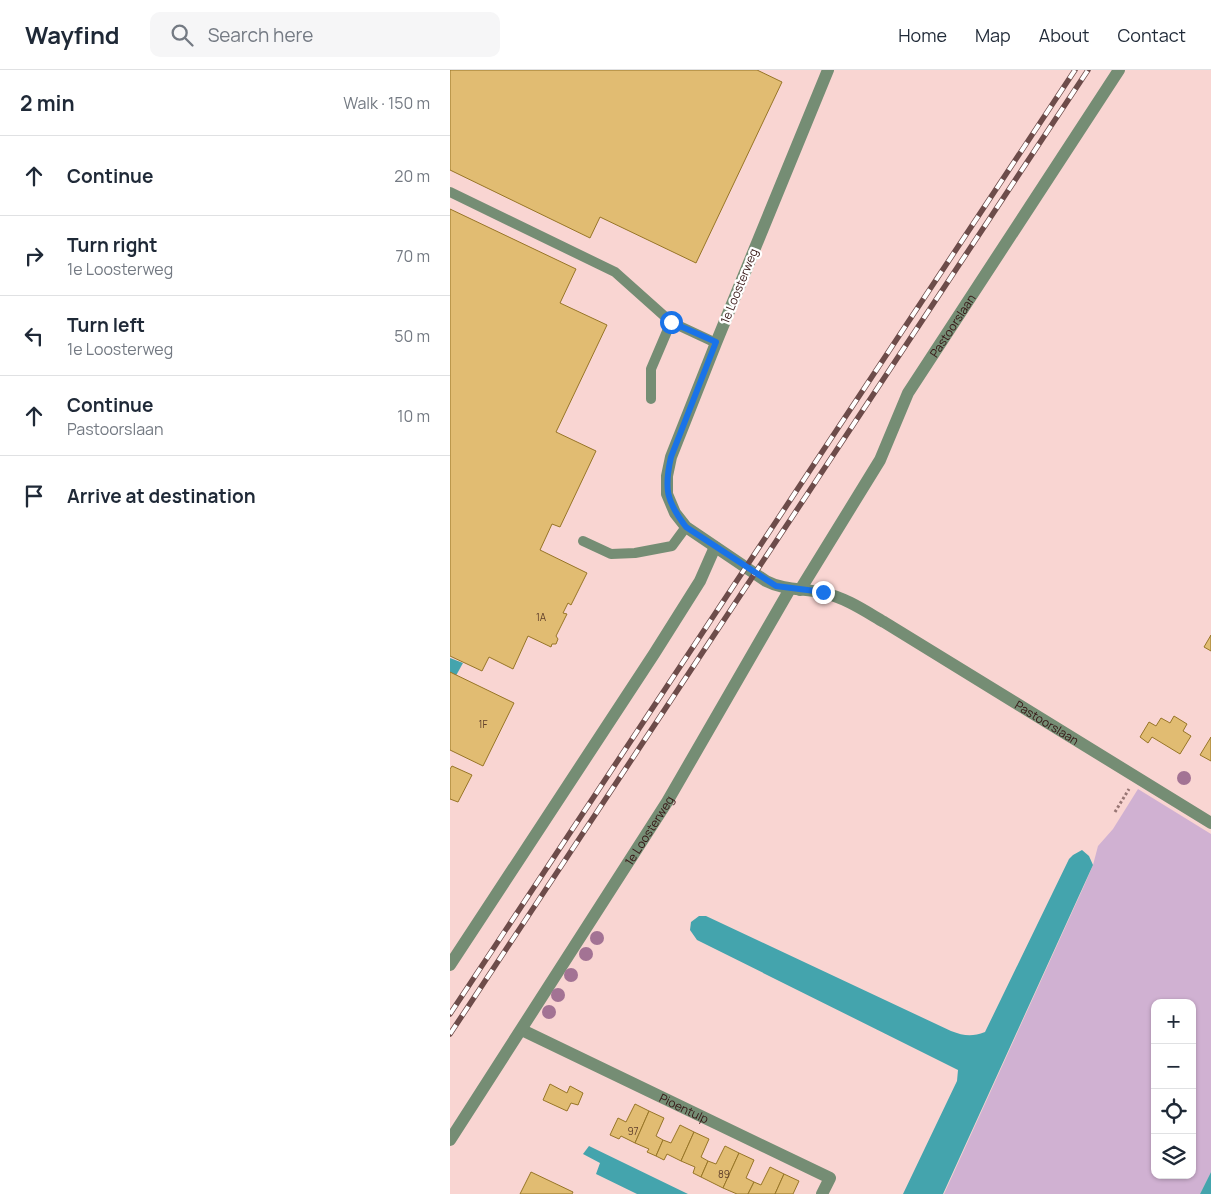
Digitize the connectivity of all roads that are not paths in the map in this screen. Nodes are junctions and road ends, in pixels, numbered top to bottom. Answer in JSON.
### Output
{"nodes":[{"id":1,"x":828,"y":70,"type":"edge"},
{"id":2,"x":1119,"y":70,"type":"edge"},
{"id":3,"x":450,"y":192,"type":"edge"},
{"id":4,"x":671,"y":322,"type":"junction"},
{"id":5,"x":716,"y":342,"type":"junction"},
{"id":6,"x":651,"y":399,"type":"dead end"},
{"id":7,"x":686,"y":527,"type":"junction"},
{"id":8,"x":583,"y":541,"type":"dead end"},
{"id":9,"x":715,"y":547,"type":"junction"},
{"id":10,"x":795,"y":590,"type":"junction"},
{"id":11,"x":1211,"y":822,"type":"edge"},
{"id":12,"x":450,"y":965,"type":"edge"},
{"id":13,"x":522,"y":1030,"type":"junction"},
{"id":14,"x":450,"y":1140,"type":"edge"},
{"id":15,"x":822,"y":1194,"type":"edge"}],
"edges":[{"from":1,"to":5,"type":"street","name":"1e Loosterweg"},
{"from":2,"to":10,"type":"street","name":"Pastoorslaan"},
{"from":3,"to":4,"type":"lane"},
{"from":4,"to":5,"type":"lane"},
{"from":4,"to":6,"type":"lane"},
{"from":5,"to":7,"type":"street","name":"1e Loosterweg"},
{"from":7,"to":8,"type":"lane"},
{"from":7,"to":9,"type":"street","name":"1e Loosterweg"},
{"from":9,"to":10,"type":"street","name":"1e Loosterweg"},
{"from":9,"to":12,"type":"street"},
{"from":10,"to":11,"type":"street","name":"Pastoorslaan"},
{"from":10,"to":13,"type":"street","name":"1e Loosterweg"},
{"from":13,"to":14,"type":"street","name":"1e Loosterweg"},
{"from":13,"to":15,"type":"street","name":"Pioentulp"}]}
